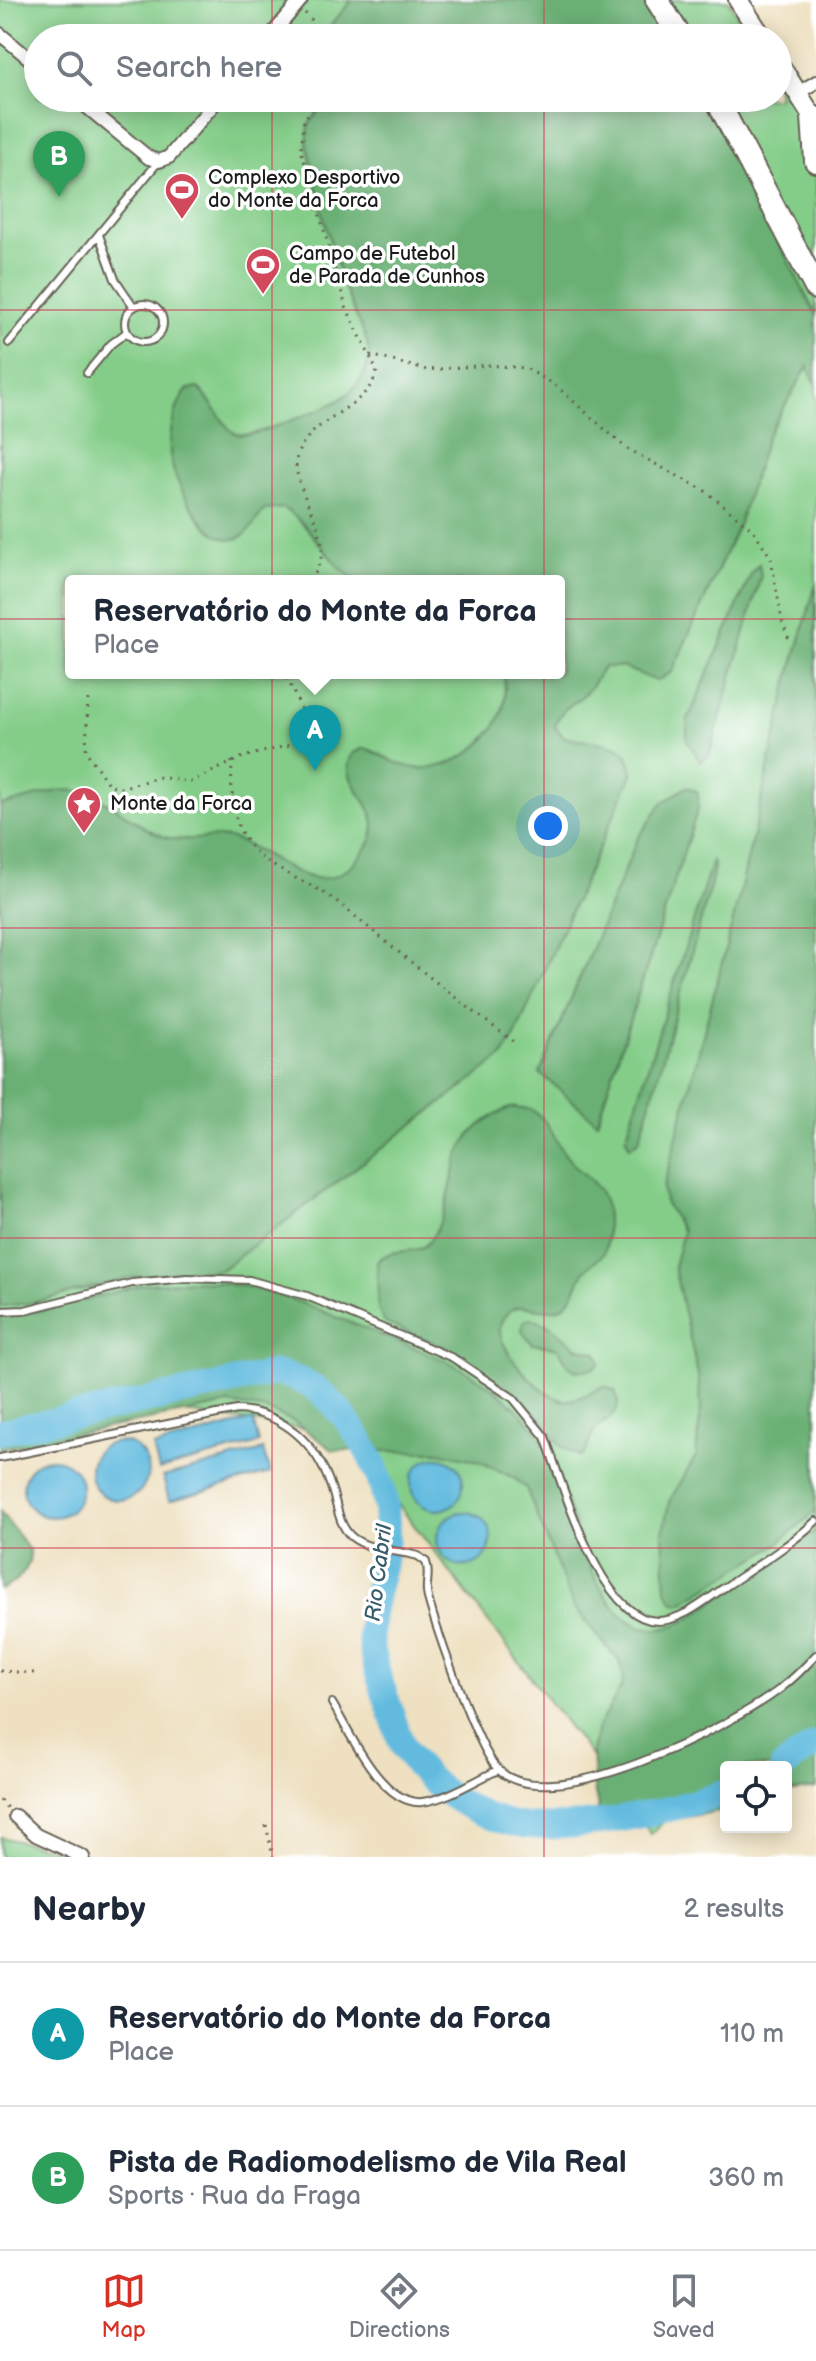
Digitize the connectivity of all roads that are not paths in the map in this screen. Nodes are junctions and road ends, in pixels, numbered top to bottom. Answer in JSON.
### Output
{"nodes":[{"id":1,"x":657,"y":0,"type":"edge"},
{"id":2,"x":671,"y":0,"type":"edge"},
{"id":3,"x":738,"y":0,"type":"edge"},
{"id":4,"x":298,"y":2,"type":"edge"},
{"id":5,"x":280,"y":24,"type":"edge"},
{"id":6,"x":672,"y":24,"type":"edge"},
{"id":7,"x":686,"y":24,"type":"edge"},
{"id":8,"x":754,"y":24,"type":"edge"},
{"id":9,"x":0,"y":34,"type":"edge"},
{"id":10,"x":24,"y":54,"type":"edge"},
{"id":11,"x":816,"y":82,"type":"edge"},
{"id":12,"x":792,"y":84,"type":"edge"},
{"id":13,"x":798,"y":93,"type":"junction"},
{"id":14,"x":93,"y":112,"type":"edge"},
{"id":15,"x":207,"y":112,"type":"edge"},
{"id":16,"x":723,"y":112,"type":"edge"},
{"id":17,"x":737,"y":112,"type":"edge"},
{"id":18,"x":815,"y":120,"type":"edge"},
{"id":19,"x":159,"y":161,"type":"junction"},
{"id":20,"x":816,"y":161,"type":"edge"},
{"id":21,"x":99,"y":235,"type":"junction"},
{"id":22,"x":816,"y":260,"type":"edge"},
{"id":23,"x":816,"y":288,"type":"edge"},
{"id":24,"x":134,"y":307,"type":"junction"},
{"id":25,"x":127,"y":332,"type":"junction"},
{"id":26,"x":9,"y":343,"type":"dead end"},
{"id":27,"x":87,"y":373,"type":"dead end"},
{"id":28,"x":0,"y":1311,"type":"edge"},
{"id":29,"x":0,"y":1458,"type":"edge"},
{"id":30,"x":816,"y":1521,"type":"edge"},
{"id":31,"x":816,"y":1655,"type":"edge"},
{"id":32,"x":332,"y":1703,"type":"dead end"},
{"id":33,"x":498,"y":1770,"type":"junction"},
{"id":34,"x":15,"y":1816,"type":"dead end"},
{"id":35,"x":83,"y":1857,"type":"edge"}],
"edges":[{"from":1,"to":6,"type":"highway"},
{"from":2,"to":7,"type":"highway"},
{"from":3,"to":8,"type":"main road"},
{"from":4,"to":5,"type":"street"},
{"from":9,"to":10,"type":"street"},
{"from":11,"to":13,"type":"street"},
{"from":12,"to":13,"type":"main road"},
{"from":13,"to":18,"type":"main road"},
{"from":14,"to":19,"type":"street"},
{"from":15,"to":19,"type":"street"},
{"from":16,"to":23,"type":"highway"},
{"from":17,"to":22,"type":"highway"},
{"from":18,"to":20,"type":"highway"},
{"from":19,"to":21,"type":"lane"},
{"from":21,"to":24,"type":"lane"},
{"from":21,"to":26,"type":"lane"},
{"from":24,"to":25,"type":"lane"},
{"from":24,"to":25,"type":"lane"},
{"from":25,"to":27,"type":"lane"},
{"from":28,"to":30,"type":"lane"},
{"from":29,"to":33,"type":"lane"},
{"from":31,"to":33,"type":"lane"},
{"from":32,"to":33,"type":"lane"},
{"from":34,"to":35,"type":"street"}]}
